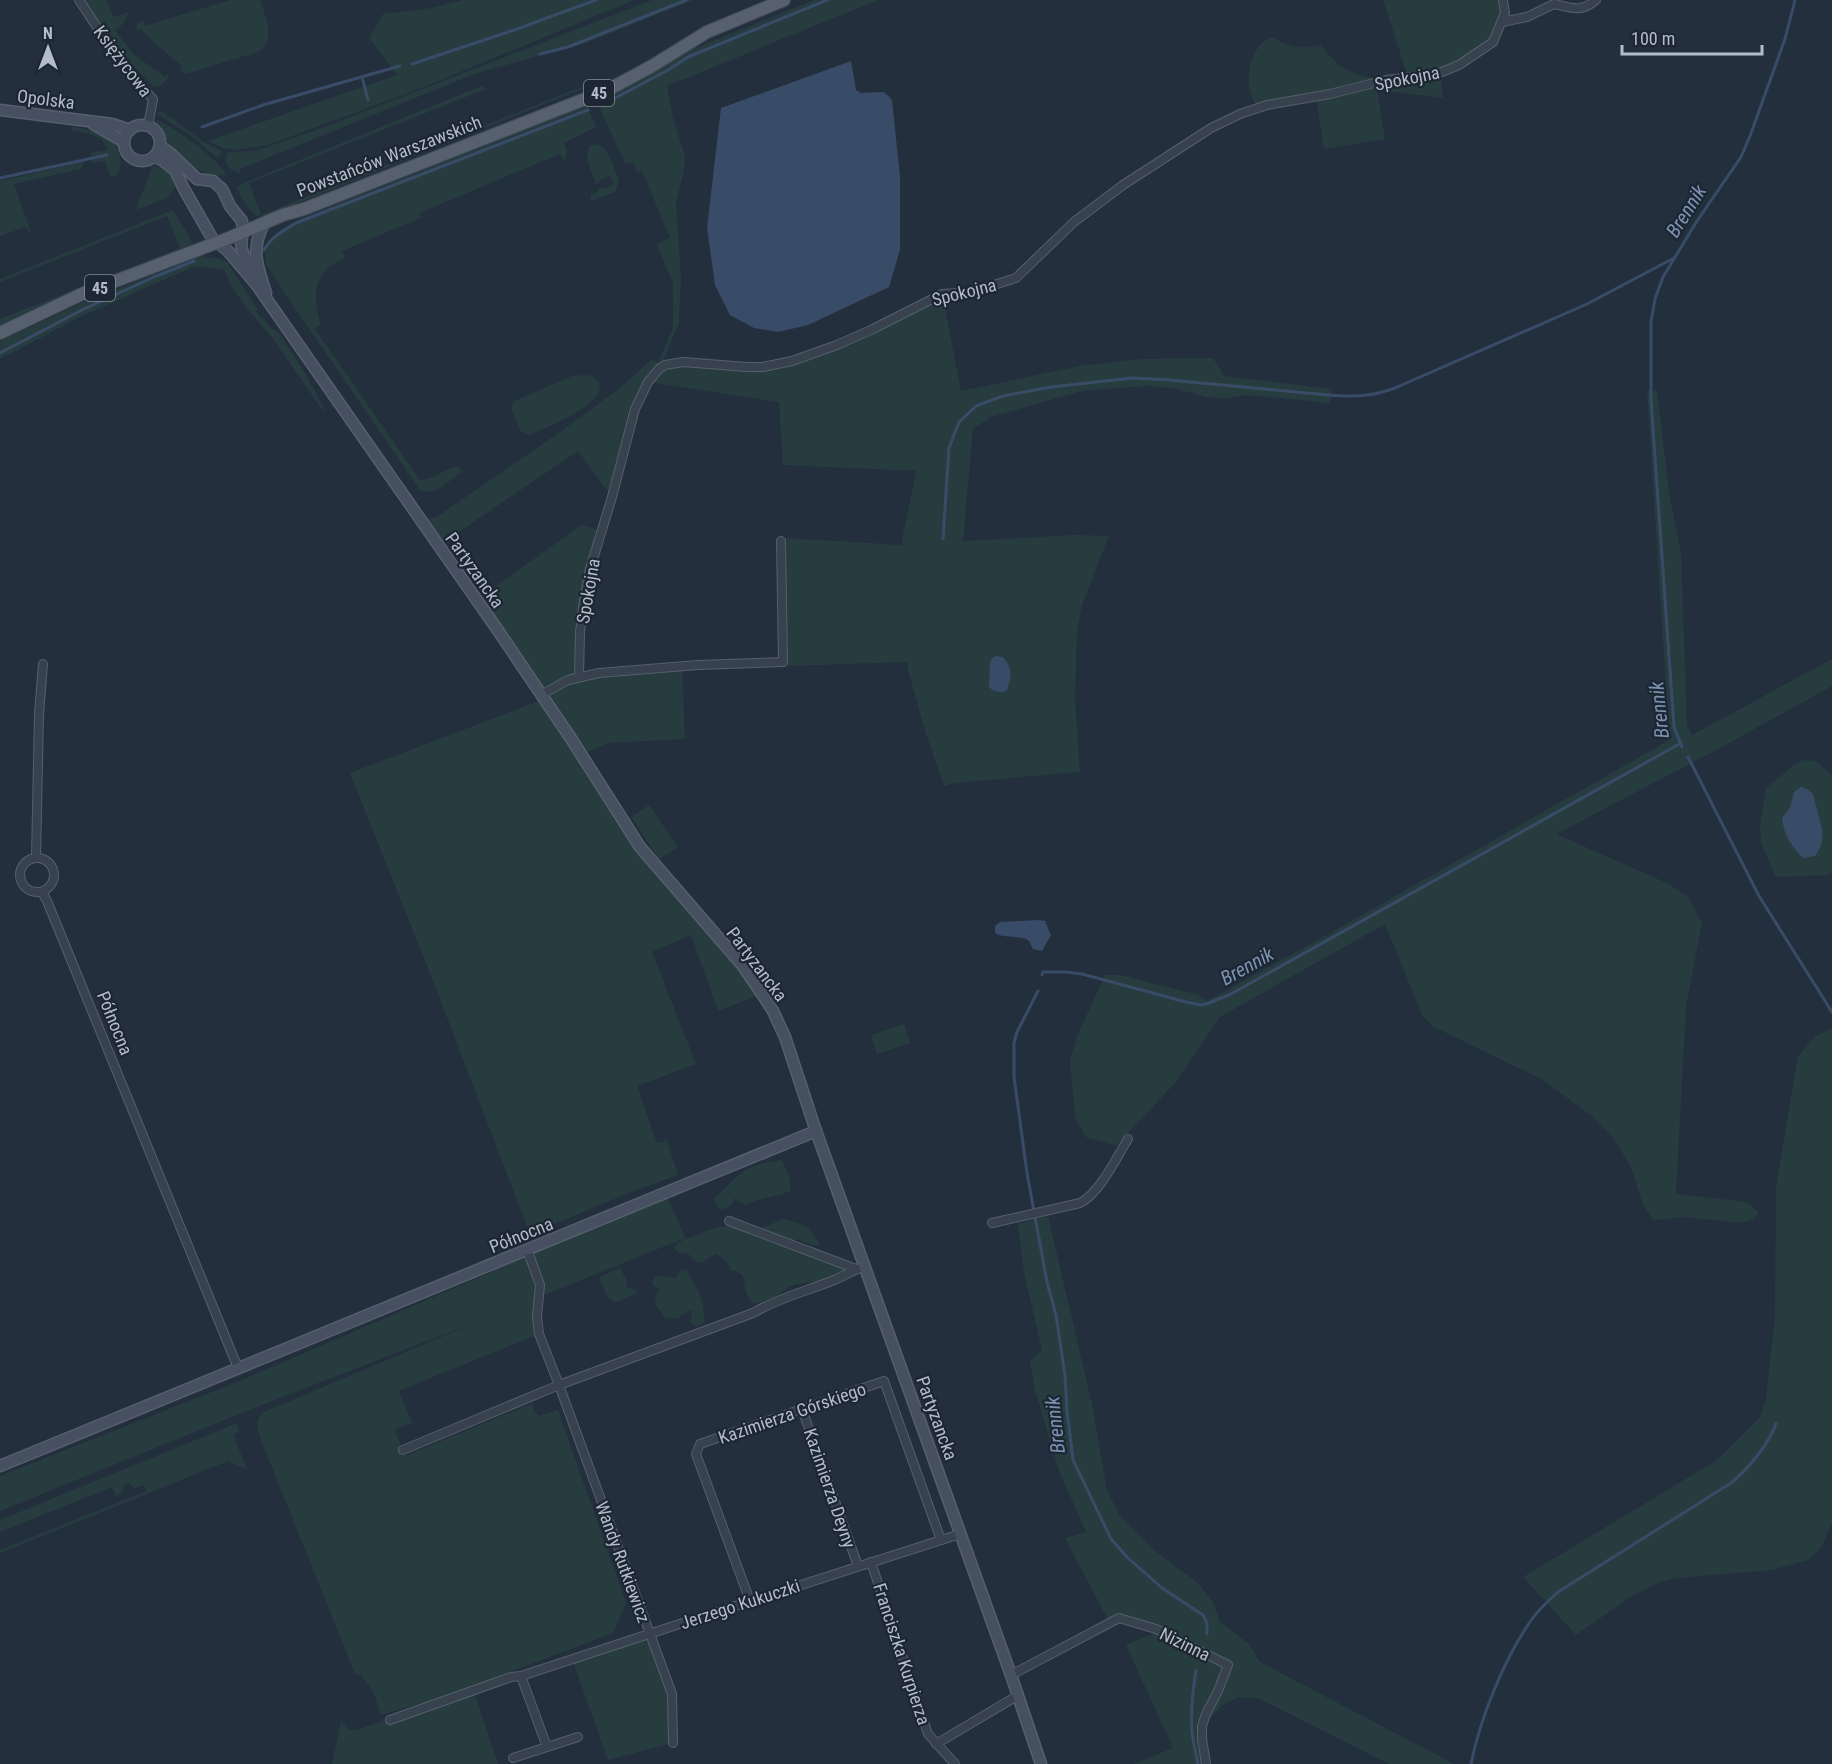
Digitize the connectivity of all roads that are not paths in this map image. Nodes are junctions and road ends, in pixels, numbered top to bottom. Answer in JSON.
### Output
{"nodes":[{"id":1,"x":79,"y":0,"type":"edge"},
{"id":2,"x":784,"y":0,"type":"edge"},
{"id":3,"x":1503,"y":0,"type":"edge"},
{"id":4,"x":1596,"y":0,"type":"edge"},
{"id":5,"x":1502,"y":22,"type":"junction"},
{"id":6,"x":0,"y":110,"type":"edge"},
{"id":7,"x":88,"y":121,"type":"junction"},
{"id":8,"x":148,"y":126,"type":"junction"},
{"id":9,"x":130,"y":130,"type":"junction"},
{"id":10,"x":124,"y":142,"type":"junction"},
{"id":11,"x":160,"y":146,"type":"junction"},
{"id":12,"x":154,"y":157,"type":"junction"},
{"id":13,"x":265,"y":222,"type":"junction"},
{"id":14,"x":242,"y":237,"type":"junction"},
{"id":15,"x":217,"y":242,"type":"junction"},
{"id":16,"x":256,"y":284,"type":"junction"},
{"id":17,"x":270,"y":304,"type":"junction"},
{"id":18,"x":0,"y":333,"type":"edge"},
{"id":19,"x":781,"y":541,"type":"dead end"},
{"id":20,"x":43,"y":664,"type":"dead end"},
{"id":21,"x":579,"y":677,"type":"junction"},
{"id":22,"x":541,"y":695,"type":"junction"},
{"id":23,"x":36,"y":858,"type":"junction"},
{"id":24,"x":42,"y":892,"type":"junction"},
{"id":25,"x":816,"y":1131,"type":"junction"},
{"id":26,"x":1128,"y":1139,"type":"dead end"},
{"id":27,"x":729,"y":1221,"type":"dead end"},
{"id":28,"x":992,"y":1223,"type":"dead end"},
{"id":29,"x":527,"y":1249,"type":"junction"},
{"id":30,"x":860,"y":1268,"type":"junction"},
{"id":31,"x":238,"y":1368,"type":"junction"},
{"id":32,"x":559,"y":1384,"type":"junction"},
{"id":33,"x":802,"y":1409,"type":"junction"},
{"id":34,"x":403,"y":1450,"type":"dead end"},
{"id":35,"x":0,"y":1466,"type":"edge"},
{"id":36,"x":960,"y":1534,"type":"junction"},
{"id":37,"x":942,"y":1540,"type":"junction"},
{"id":38,"x":872,"y":1562,"type":"junction"},
{"id":39,"x":858,"y":1566,"type":"junction"},
{"id":40,"x":750,"y":1601,"type":"junction"},
{"id":41,"x":649,"y":1634,"type":"junction"},
{"id":42,"x":1011,"y":1675,"type":"junction"},
{"id":43,"x":521,"y":1676,"type":"junction"},
{"id":44,"x":1017,"y":1696,"type":"junction"},
{"id":45,"x":390,"y":1720,"type":"dead end"},
{"id":46,"x":578,"y":1737,"type":"dead end"},
{"id":47,"x":673,"y":1743,"type":"dead end"},
{"id":48,"x":936,"y":1744,"type":"junction"},
{"id":49,"x":547,"y":1747,"type":"junction"},
{"id":50,"x":513,"y":1758,"type":"dead end"},
{"id":51,"x":956,"y":1764,"type":"edge"},
{"id":52,"x":1041,"y":1764,"type":"edge"},
{"id":53,"x":1206,"y":1764,"type":"edge"}],
"edges":[{"from":1,"to":8,"type":"street","name":"Księżycowa"},
{"from":2,"to":13,"type":"main road","name":"Powstańców Warszawskich","number":"45"},
{"from":3,"to":5,"type":"street"},
{"from":4,"to":5,"type":"street"},
{"from":5,"to":21,"type":"street","name":"Spokojna"},
{"from":6,"to":7,"type":"main road","name":"Opolska"},
{"from":7,"to":9,"type":"main road","name":"Opolska"},
{"from":7,"to":10,"type":"main road","name":"Opolska"},
{"from":8,"to":9,"type":"main road"},
{"from":8,"to":11,"type":"main road"},
{"from":9,"to":10,"type":"main road"},
{"from":10,"to":12,"type":"main road"},
{"from":11,"to":12,"type":"main road"},
{"from":11,"to":14,"type":"main road","name":"Partyzancka"},
{"from":12,"to":15,"type":"main road","name":"Partyzancka"},
{"from":13,"to":14,"type":"main road","name":"Powstańców Warszawskich","number":"45"},
{"from":13,"to":17,"type":"main road"},
{"from":14,"to":15,"type":"main road","name":"Powstańców Warszawskich","number":"45"},
{"from":14,"to":16,"type":"main road","name":"Partyzancka"},
{"from":15,"to":16,"type":"main road","name":"Partyzancka"},
{"from":15,"to":18,"type":"main road","name":"Powstańców Warszawskich","number":"45"},
{"from":16,"to":17,"type":"main road","name":"Partyzancka"},
{"from":17,"to":22,"type":"main road","name":"Partyzancka"},
{"from":19,"to":21,"type":"street"},
{"from":20,"to":23,"type":"street"},
{"from":21,"to":22,"type":"street"},
{"from":22,"to":25,"type":"main road","name":"Partyzancka"},
{"from":23,"to":24,"type":"street"},
{"from":23,"to":24,"type":"street"},
{"from":24,"to":31,"type":"street","name":"Północna"},
{"from":25,"to":29,"type":"main road","name":"Północna"},
{"from":25,"to":30,"type":"main road","name":"Partyzancka"},
{"from":26,"to":28,"type":"street"},
{"from":27,"to":30,"type":"street"},
{"from":29,"to":31,"type":"main road","name":"Północna"},
{"from":29,"to":32,"type":"street","name":"Wandy Rutkiewicz"},
{"from":30,"to":32,"type":"street"},
{"from":30,"to":36,"type":"main road","name":"Partyzancka"},
{"from":31,"to":35,"type":"main road","name":"Północna"},
{"from":32,"to":34,"type":"street"},
{"from":32,"to":41,"type":"street","name":"Wandy Rutkiewicz"},
{"from":33,"to":37,"type":"street","name":"Kazimierza Górskiego"},
{"from":33,"to":39,"type":"street","name":"Kazimierza Deyny"},
{"from":33,"to":40,"type":"street","name":"Kazimierza Górskiego"},
{"from":36,"to":37,"type":"street","name":"Jerzego Kukuczki"},
{"from":36,"to":42,"type":"main road","name":"Partyzancka"},
{"from":37,"to":38,"type":"street","name":"Jerzego Kukuczki"},
{"from":38,"to":39,"type":"street","name":"Jerzego Kukuczki"},
{"from":38,"to":48,"type":"street","name":"Franciszka Kurpierza"},
{"from":39,"to":40,"type":"street","name":"Jerzego Kukuczki"},
{"from":40,"to":41,"type":"street","name":"Jerzego Kukuczki"},
{"from":41,"to":43,"type":"street","name":"Jerzego Kukuczki"},
{"from":41,"to":47,"type":"street","name":"Wandy Rutkiewicz"},
{"from":42,"to":44,"type":"main road","name":"Partyzancka"},
{"from":42,"to":53,"type":"street","name":"Nizinna"},
{"from":43,"to":45,"type":"street","name":"Jerzego Kukuczki"},
{"from":43,"to":49,"type":"street"},
{"from":44,"to":48,"type":"street","name":"Franciszka Kurpierza"},
{"from":44,"to":52,"type":"main road","name":"Partyzancka"},
{"from":46,"to":49,"type":"street"},
{"from":48,"to":51,"type":"street","name":"Franciszka Kurpierza"},
{"from":49,"to":50,"type":"street"}]}
